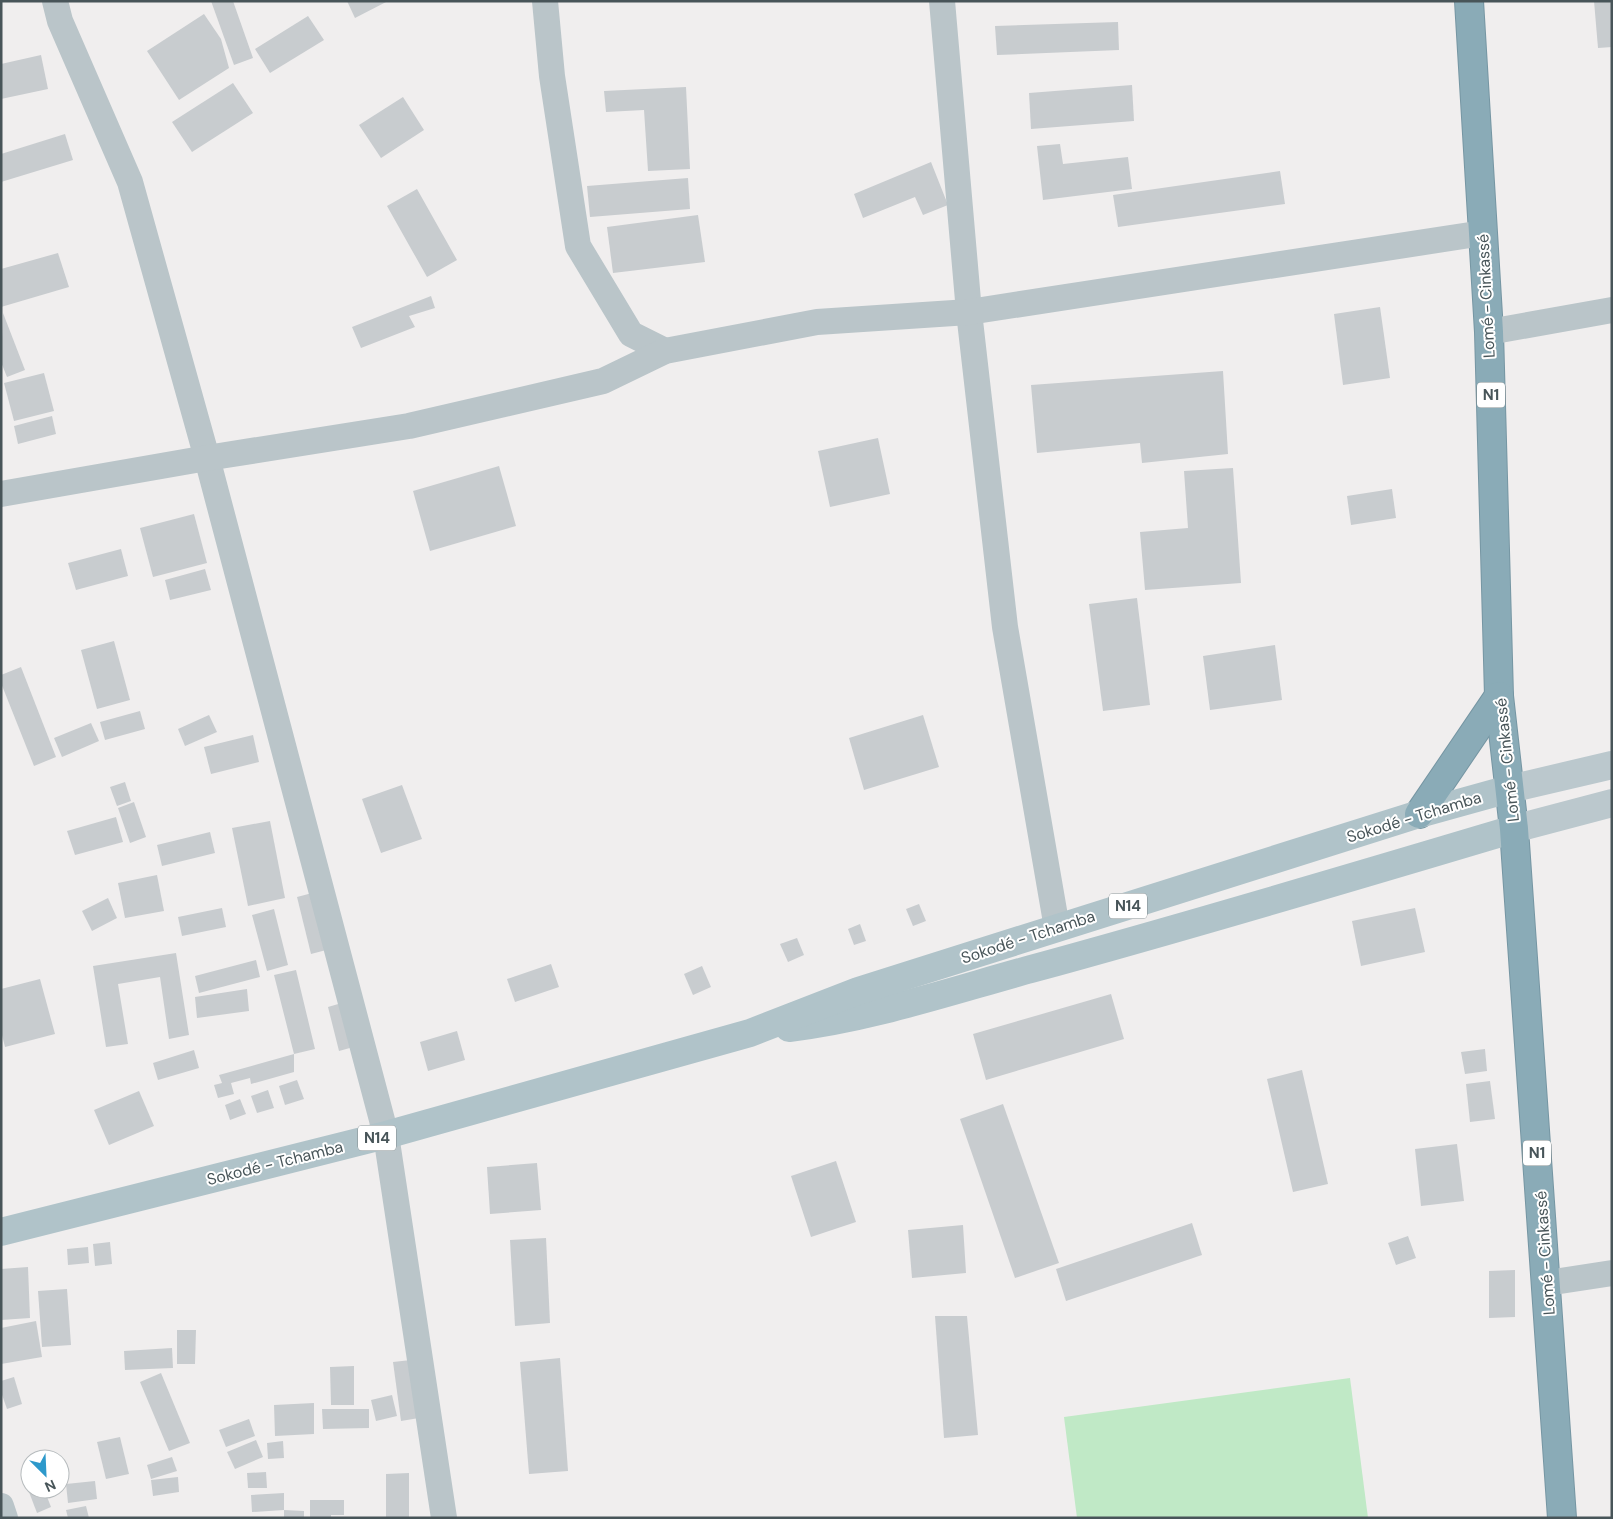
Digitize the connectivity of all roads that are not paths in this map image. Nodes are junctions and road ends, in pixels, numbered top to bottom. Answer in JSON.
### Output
{"nodes":[{"id":1,"x":54,"y":1,"type":"edge"},
{"id":2,"x":545,"y":1,"type":"edge"},
{"id":3,"x":942,"y":1,"type":"edge"},
{"id":4,"x":1469,"y":1,"type":"edge"},
{"id":5,"x":1483,"y":233,"type":"junction"},
{"id":6,"x":1612,"y":310,"type":"edge"},
{"id":7,"x":969,"y":312,"type":"junction"},
{"id":8,"x":1489,"y":332,"type":"junction"},
{"id":9,"x":666,"y":351,"type":"junction"},
{"id":10,"x":207,"y":458,"type":"junction"},
{"id":11,"x":1,"y":494,"type":"edge"},
{"id":12,"x":1499,"y":696,"type":"junction"},
{"id":13,"x":1612,"y":765,"type":"edge"},
{"id":14,"x":1509,"y":789,"type":"junction"},
{"id":15,"x":1612,"y":803,"type":"edge"},
{"id":16,"x":1420,"y":814,"type":"junction"},
{"id":17,"x":1514,"y":829,"type":"junction"},
{"id":18,"x":1057,"y":928,"type":"junction"},
{"id":19,"x":750,"y":1033,"type":"junction"},
{"id":20,"x":386,"y":1135,"type":"junction"},
{"id":21,"x":1,"y":1232,"type":"edge"},
{"id":22,"x":1612,"y":1273,"type":"edge"},
{"id":23,"x":1547,"y":1283,"type":"junction"},
{"id":24,"x":1,"y":1506,"type":"edge"},
{"id":25,"x":5,"y":1518,"type":"edge"},
{"id":26,"x":444,"y":1518,"type":"edge"},
{"id":27,"x":1562,"y":1518,"type":"edge"}],
"edges":[{"from":1,"to":10,"type":"street"},
{"from":2,"to":9,"type":"street"},
{"from":3,"to":7,"type":"street"},
{"from":4,"to":5,"type":"highway","name":"Lomé - Cinkassé","number":"N1"},
{"from":5,"to":7,"type":"street"},
{"from":5,"to":8,"type":"highway","name":"Lomé - Cinkassé","number":"N1"},
{"from":6,"to":8,"type":"street"},
{"from":7,"to":9,"type":"street"},
{"from":7,"to":18,"type":"street"},
{"from":8,"to":12,"type":"highway","name":"Lomé - Cinkassé","number":"N1"},
{"from":9,"to":10,"type":"street"},
{"from":10,"to":11,"type":"street"},
{"from":10,"to":20,"type":"street"},
{"from":12,"to":14,"type":"highway","name":"Lomé - Cinkassé","number":"N1"},
{"from":12,"to":16,"type":"highway"},
{"from":13,"to":14,"type":"main road"},
{"from":14,"to":16,"type":"main road","name":"Sokodé - Tchamba","number":"N14"},
{"from":14,"to":17,"type":"highway","name":"Lomé - Cinkassé","number":"N1"},
{"from":15,"to":17,"type":"main road"},
{"from":16,"to":18,"type":"main road","name":"Sokodé - Tchamba","number":"N14"},
{"from":17,"to":19,"type":"main road","name":"Sokodé - Tchamba","number":"N14"},
{"from":17,"to":23,"type":"highway","name":"Lomé - Cinkassé","number":"N1"},
{"from":18,"to":19,"type":"main road","name":"Sokodé - Tchamba","number":"N14"},
{"from":19,"to":20,"type":"main road","name":"Sokodé - Tchamba","number":"N14"},
{"from":20,"to":21,"type":"main road","name":"Sokodé - Tchamba","number":"N14"},
{"from":20,"to":26,"type":"street"},
{"from":22,"to":23,"type":"street"},
{"from":23,"to":27,"type":"highway","name":"Lomé - Cinkassé","number":"N1"},
{"from":24,"to":25,"type":"street"}]}
